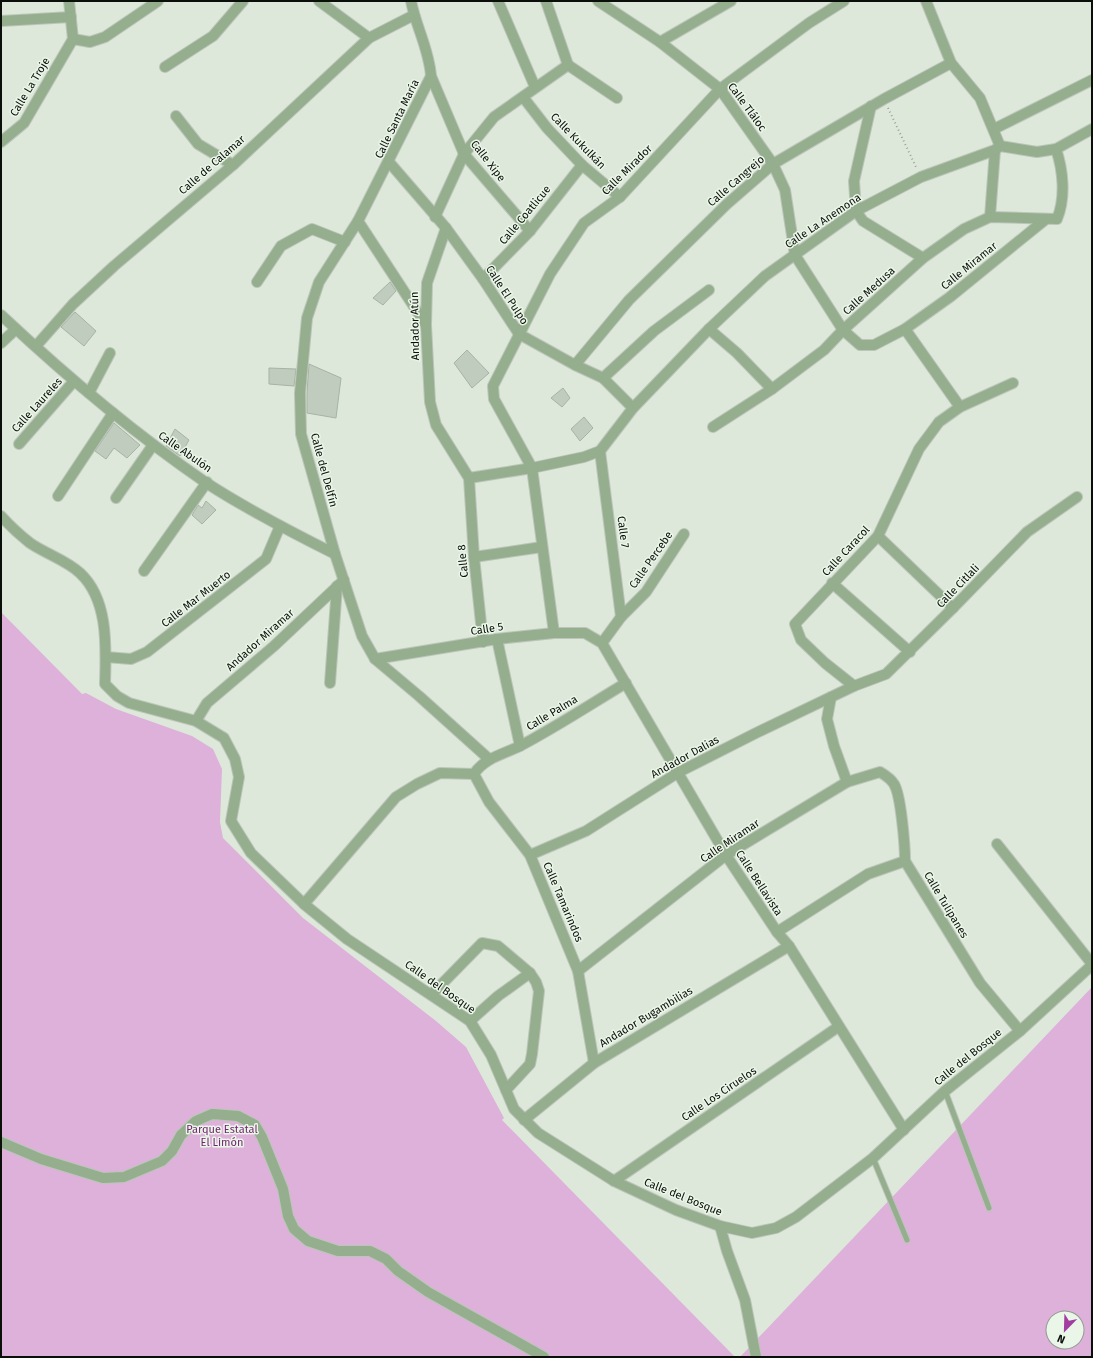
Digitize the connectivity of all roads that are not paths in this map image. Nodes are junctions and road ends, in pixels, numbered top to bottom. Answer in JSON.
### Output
{"nodes":[{"id":1,"x":69,"y":1,"type":"edge"},
{"id":2,"x":158,"y":1,"type":"edge"},
{"id":3,"x":243,"y":1,"type":"edge"},
{"id":4,"x":319,"y":1,"type":"edge"},
{"id":5,"x":411,"y":1,"type":"edge"},
{"id":6,"x":498,"y":1,"type":"edge"},
{"id":7,"x":546,"y":1,"type":"edge"},
{"id":8,"x":598,"y":1,"type":"edge"},
{"id":9,"x":730,"y":1,"type":"edge"},
{"id":10,"x":844,"y":1,"type":"edge"},
{"id":11,"x":926,"y":1,"type":"edge"},
{"id":12,"x":414,"y":15,"type":"junction"},
{"id":13,"x":71,"y":17,"type":"junction"},
{"id":14,"x":1,"y":22,"type":"edge"},
{"id":15,"x":369,"y":38,"type":"junction"},
{"id":16,"x":73,"y":39,"type":"junction"},
{"id":17,"x":660,"y":42,"type":"junction"},
{"id":18,"x":952,"y":63,"type":"junction"},
{"id":19,"x":568,"y":65,"type":"junction"},
{"id":20,"x":165,"y":67,"type":"dead end"},
{"id":21,"x":431,"y":76,"type":"junction"},
{"id":22,"x":1092,"y":80,"type":"edge"},
{"id":23,"x":535,"y":87,"type":"junction"},
{"id":24,"x":720,"y":89,"type":"junction"},
{"id":25,"x":523,"y":97,"type":"junction"},
{"id":26,"x":617,"y":98,"type":"dead end"},
{"id":27,"x":871,"y":106,"type":"junction"},
{"id":28,"x":176,"y":116,"type":"dead end"},
{"id":29,"x":994,"y":129,"type":"junction"},
{"id":30,"x":1092,"y":129,"type":"edge"},
{"id":31,"x":1,"y":142,"type":"edge"},
{"id":32,"x":997,"y":148,"type":"junction"},
{"id":33,"x":1056,"y":149,"type":"junction"},
{"id":34,"x":464,"y":154,"type":"junction"},
{"id":35,"x":389,"y":162,"type":"junction"},
{"id":36,"x":773,"y":164,"type":"junction"},
{"id":37,"x":233,"y":165,"type":"junction"},
{"id":38,"x":582,"y":165,"type":"junction"},
{"id":39,"x":620,"y":197,"type":"junction"},
{"id":40,"x":856,"y":211,"type":"junction"},
{"id":41,"x":435,"y":217,"type":"junction"},
{"id":42,"x":990,"y":217,"type":"junction"},
{"id":43,"x":1046,"y":219,"type":"junction"},
{"id":44,"x":358,"y":220,"type":"junction"},
{"id":45,"x":446,"y":228,"type":"junction"},
{"id":46,"x":530,"y":231,"type":"junction"},
{"id":47,"x":345,"y":242,"type":"junction"},
{"id":48,"x":795,"y":255,"type":"junction"},
{"id":49,"x":923,"y":258,"type":"junction"},
{"id":50,"x":483,"y":279,"type":"junction"},
{"id":51,"x":257,"y":282,"type":"dead end"},
{"id":52,"x":709,"y":290,"type":"dead end"},
{"id":53,"x":1,"y":315,"type":"edge"},
{"id":54,"x":426,"y":326,"type":"junction"},
{"id":55,"x":16,"y":329,"type":"junction"},
{"id":56,"x":709,"y":329,"type":"junction"},
{"id":57,"x":905,"y":329,"type":"junction"},
{"id":58,"x":843,"y":330,"type":"junction"},
{"id":59,"x":518,"y":334,"type":"junction"},
{"id":60,"x":1,"y":343,"type":"edge"},
{"id":61,"x":36,"y":346,"type":"junction"},
{"id":62,"x":110,"y":353,"type":"dead end"},
{"id":63,"x":575,"y":365,"type":"junction"},
{"id":64,"x":603,"y":378,"type":"junction"},
{"id":65,"x":74,"y":381,"type":"junction"},
{"id":66,"x":1013,"y":383,"type":"dead end"},
{"id":67,"x":772,"y":389,"type":"junction"},
{"id":68,"x":89,"y":393,"type":"junction"},
{"id":69,"x":960,"y":407,"type":"junction"},
{"id":70,"x":633,"y":408,"type":"junction"},
{"id":71,"x":114,"y":413,"type":"junction"},
{"id":72,"x":713,"y":428,"type":"dead end"},
{"id":73,"x":19,"y":444,"type":"dead end"},
{"id":74,"x":153,"y":445,"type":"junction"},
{"id":75,"x":600,"y":451,"type":"junction"},
{"id":76,"x":532,"y":468,"type":"junction"},
{"id":77,"x":469,"y":478,"type":"junction"},
{"id":78,"x":207,"y":482,"type":"junction"},
{"id":79,"x":58,"y":496,"type":"dead end"},
{"id":80,"x":1077,"y":497,"type":"dead end"},
{"id":81,"x":116,"y":498,"type":"dead end"},
{"id":82,"x":1,"y":516,"type":"edge"},
{"id":83,"x":280,"y":526,"type":"junction"},
{"id":84,"x":684,"y":534,"type":"dead end"},
{"id":85,"x":878,"y":536,"type":"junction"},
{"id":86,"x":542,"y":548,"type":"junction"},
{"id":87,"x":335,"y":554,"type":"junction"},
{"id":88,"x":474,"y":557,"type":"junction"},
{"id":89,"x":144,"y":571,"type":"dead end"},
{"id":90,"x":340,"y":583,"type":"junction"},
{"id":91,"x":832,"y":583,"type":"junction"},
{"id":92,"x":953,"y":608,"type":"junction"},
{"id":93,"x":621,"y":617,"type":"junction"},
{"id":94,"x":554,"y":634,"type":"junction"},
{"id":95,"x":497,"y":639,"type":"junction"},
{"id":96,"x":483,"y":642,"type":"junction"},
{"id":97,"x":602,"y":643,"type":"junction"},
{"id":98,"x":910,"y":652,"type":"junction"},
{"id":99,"x":106,"y":657,"type":"junction"},
{"id":100,"x":374,"y":659,"type":"junction"},
{"id":101,"x":330,"y":683,"type":"dead end"},
{"id":102,"x":626,"y":683,"type":"junction"},
{"id":103,"x":854,"y":686,"type":"junction"},
{"id":104,"x":831,"y":697,"type":"junction"},
{"id":105,"x":196,"y":720,"type":"junction"},
{"id":106,"x":520,"y":746,"type":"junction"},
{"id":107,"x":489,"y":760,"type":"junction"},
{"id":108,"x":475,"y":771,"type":"junction"},
{"id":109,"x":679,"y":772,"type":"junction"},
{"id":110,"x":889,"y":778,"type":"joint"},
{"id":111,"x":847,"y":782,"type":"junction"},
{"id":112,"x":997,"y":844,"type":"dead end"},
{"id":113,"x":726,"y":855,"type":"junction"},
{"id":114,"x":530,"y":856,"type":"junction"},
{"id":115,"x":905,"y":861,"type":"junction"},
{"id":116,"x":304,"y":904,"type":"junction"},
{"id":117,"x":776,"y":932,"type":"junction"},
{"id":118,"x":788,"y":946,"type":"junction"},
{"id":119,"x":1092,"y":965,"type":"edge"},
{"id":120,"x":578,"y":971,"type":"junction"},
{"id":121,"x":530,"y":973,"type":"junction"},
{"id":122,"x":432,"y":994,"type":"junction"},
{"id":123,"x":470,"y":1020,"type":"junction"},
{"id":124,"x":838,"y":1028,"type":"junction"},
{"id":125,"x":1020,"y":1031,"type":"junction"},
{"id":126,"x":594,"y":1063,"type":"junction"},
{"id":127,"x":506,"y":1090,"type":"junction"},
{"id":128,"x":945,"y":1091,"type":"junction"},
{"id":129,"x":524,"y":1120,"type":"junction"},
{"id":130,"x":904,"y":1130,"type":"junction"},
{"id":131,"x":1,"y":1142,"type":"edge"},
{"id":132,"x":873,"y":1158,"type":"junction"},
{"id":133,"x":614,"y":1181,"type":"junction"},
{"id":134,"x":989,"y":1208,"type":"dead end"},
{"id":135,"x":720,"y":1226,"type":"junction"},
{"id":136,"x":907,"y":1240,"type":"dead end"},
{"id":137,"x":544,"y":1357,"type":"edge"},
{"id":138,"x":756,"y":1357,"type":"edge"}],
"edges":[{"from":1,"to":13,"type":"street"},
{"from":2,"to":16,"type":"street"},
{"from":3,"to":20,"type":"street"},
{"from":4,"to":15,"type":"street"},
{"from":5,"to":12,"type":"street","name":"Calle Santa María"},
{"from":6,"to":23,"type":"street"},
{"from":7,"to":19,"type":"street"},
{"from":8,"to":17,"type":"street","name":"Calle Tláloc"},
{"from":9,"to":17,"type":"street"},
{"from":10,"to":24,"type":"street","name":"Calle Mirador"},
{"from":11,"to":18,"type":"street"},
{"from":12,"to":15,"type":"street","name":"Calle de Calamar"},
{"from":12,"to":21,"type":"street","name":"Calle Santa María"},
{"from":13,"to":14,"type":"street"},
{"from":13,"to":16,"type":"street"},
{"from":15,"to":37,"type":"street","name":"Calle de Calamar"},
{"from":16,"to":31,"type":"street","name":"Calle La Troje"},
{"from":17,"to":24,"type":"street","name":"Calle Tláloc"},
{"from":18,"to":27,"type":"street","name":"Calle Cangrejo"},
{"from":18,"to":29,"type":"street"},
{"from":19,"to":23,"type":"street"},
{"from":19,"to":26,"type":"street"},
{"from":21,"to":34,"type":"street","name":"Calle Xipe"},
{"from":21,"to":35,"type":"street","name":"Calle Santa María"},
{"from":22,"to":29,"type":"street"},
{"from":23,"to":25,"type":"street"},
{"from":24,"to":36,"type":"street","name":"Calle Tláloc"},
{"from":24,"to":39,"type":"street","name":"Calle Mirador"},
{"from":25,"to":34,"type":"street"},
{"from":25,"to":38,"type":"street","name":"Calle Kukulkán"},
{"from":27,"to":36,"type":"street","name":"Calle Cangrejo"},
{"from":27,"to":40,"type":"street"},
{"from":28,"to":37,"type":"street"},
{"from":29,"to":32,"type":"street"},
{"from":30,"to":33,"type":"street","name":"Calle La Anemona"},
{"from":32,"to":33,"type":"street","name":"Calle La Anemona"},
{"from":32,"to":40,"type":"street","name":"Calle La Anemona"},
{"from":32,"to":42,"type":"street"},
{"from":33,"to":43,"type":"street","name":"Calle Medusa"},
{"from":34,"to":41,"type":"street"},
{"from":34,"to":46,"type":"street","name":"Calle Xipe"},
{"from":35,"to":41,"type":"street","name":"Calle El Pulpo"},
{"from":35,"to":44,"type":"street","name":"Calle Santa María"},
{"from":36,"to":48,"type":"street","name":"Calle Tláloc"},
{"from":36,"to":63,"type":"street","name":"Calle Cangrejo"},
{"from":37,"to":61,"type":"street","name":"Calle de Calamar"},
{"from":38,"to":39,"type":"street","name":"Calle Kukulkán"},
{"from":38,"to":46,"type":"street","name":"Calle Coatlicue"},
{"from":39,"to":59,"type":"street","name":"Calle Mirador"},
{"from":40,"to":48,"type":"street","name":"Calle La Anemona"},
{"from":40,"to":49,"type":"street"},
{"from":41,"to":45,"type":"street","name":"Calle El Pulpo"},
{"from":42,"to":43,"type":"street","name":"Calle Medusa"},
{"from":42,"to":49,"type":"street","name":"Calle Medusa"},
{"from":43,"to":57,"type":"street","name":"Calle Miramar"},
{"from":44,"to":47,"type":"street","name":"Calle del Delfín"},
{"from":44,"to":54,"type":"street"},
{"from":45,"to":50,"type":"street","name":"Calle El Pulpo"},
{"from":45,"to":54,"type":"street","name":"Andador Atún"},
{"from":46,"to":50,"type":"street","name":"Calle Coatlicue"},
{"from":47,"to":51,"type":"street"},
{"from":47,"to":87,"type":"street","name":"Calle del Delfín"},
{"from":48,"to":56,"type":"street","name":"Calle La Anemona"},
{"from":48,"to":58,"type":"street"},
{"from":49,"to":58,"type":"street","name":"Calle Medusa"},
{"from":50,"to":59,"type":"street","name":"Calle El Pulpo"},
{"from":52,"to":64,"type":"street"},
{"from":53,"to":55,"type":"street","name":"Calle Abulón"},
{"from":54,"to":77,"type":"street","name":"Andador Atún"},
{"from":55,"to":60,"type":"street"},
{"from":55,"to":61,"type":"street","name":"Calle Abulón"},
{"from":56,"to":67,"type":"street"},
{"from":56,"to":70,"type":"street","name":"Calle La Anemona"},
{"from":57,"to":58,"type":"street","name":"Calle Miramar"},
{"from":57,"to":69,"type":"street"},
{"from":58,"to":67,"type":"street","name":"Calle Medusa"},
{"from":59,"to":63,"type":"street","name":"Calle El Pulpo"},
{"from":59,"to":76,"type":"street","name":"Calle Mirador"},
{"from":61,"to":65,"type":"street","name":"Calle Abulón"},
{"from":62,"to":68,"type":"street"},
{"from":63,"to":64,"type":"street","name":"Calle El Pulpo"},
{"from":64,"to":70,"type":"street","name":"Calle El Pulpo"},
{"from":65,"to":68,"type":"street","name":"Calle Abulón"},
{"from":65,"to":73,"type":"street","name":"Calle Laureles"},
{"from":66,"to":69,"type":"street","name":"Calle Caracol"},
{"from":67,"to":72,"type":"street","name":"Calle Medusa"},
{"from":68,"to":71,"type":"street","name":"Calle Abulón"},
{"from":69,"to":85,"type":"street","name":"Calle Caracol"},
{"from":70,"to":75,"type":"street","name":"Calle La Anemona"},
{"from":71,"to":74,"type":"street","name":"Calle Abulón"},
{"from":71,"to":79,"type":"street"},
{"from":74,"to":78,"type":"street","name":"Calle Abulón"},
{"from":74,"to":81,"type":"street"},
{"from":75,"to":76,"type":"street"},
{"from":75,"to":93,"type":"street","name":"Calle 7"},
{"from":76,"to":77,"type":"street"},
{"from":76,"to":86,"type":"street"},
{"from":77,"to":88,"type":"street","name":"Calle 8"},
{"from":78,"to":83,"type":"street","name":"Calle Abulón"},
{"from":78,"to":89,"type":"street"},
{"from":80,"to":92,"type":"street","name":"Calle Citlali"},
{"from":82,"to":99,"type":"street","name":"Calle del Bosque"},
{"from":83,"to":87,"type":"street","name":"Calle Abulón"},
{"from":83,"to":99,"type":"street","name":"Calle Mar Muerto"},
{"from":84,"to":93,"type":"street","name":"Calle Percebe"},
{"from":85,"to":91,"type":"street","name":"Calle Caracol"},
{"from":85,"to":92,"type":"street"},
{"from":86,"to":88,"type":"street"},
{"from":86,"to":94,"type":"street"},
{"from":87,"to":90,"type":"street","name":"Calle del Delfín"},
{"from":88,"to":96,"type":"street","name":"Calle 8"},
{"from":90,"to":100,"type":"street","name":"Calle del Delfín"},
{"from":90,"to":101,"type":"street"},
{"from":90,"to":105,"type":"street","name":"Andador Miramar"},
{"from":91,"to":98,"type":"street"},
{"from":91,"to":103,"type":"street","name":"Calle Caracol"},
{"from":92,"to":98,"type":"street","name":"Calle Citlali"},
{"from":93,"to":97,"type":"street","name":"Calle Percebe"},
{"from":94,"to":95,"type":"street","name":"Calle 5"},
{"from":94,"to":97,"type":"street","name":"Calle 5"},
{"from":95,"to":96,"type":"street","name":"Calle 5"},
{"from":95,"to":106,"type":"street"},
{"from":96,"to":100,"type":"street","name":"Calle 5"},
{"from":97,"to":102,"type":"street","name":"Calle Bellavista"},
{"from":98,"to":103,"type":"street","name":"Calle Citlali"},
{"from":99,"to":105,"type":"street","name":"Calle del Bosque"},
{"from":100,"to":107,"type":"street"},
{"from":102,"to":106,"type":"street","name":"Calle Palma"},
{"from":102,"to":109,"type":"street","name":"Calle Bellavista"},
{"from":103,"to":104,"type":"street","name":"Andador Dalias"},
{"from":104,"to":109,"type":"street","name":"Andador Dalias"},
{"from":104,"to":111,"type":"street"},
{"from":105,"to":116,"type":"street","name":"Calle del Bosque"},
{"from":106,"to":107,"type":"street","name":"Calle Palma"},
{"from":107,"to":108,"type":"street","name":"Calle Palma"},
{"from":108,"to":114,"type":"street","name":"Calle Tamarindos"},
{"from":108,"to":116,"type":"street"},
{"from":109,"to":113,"type":"street","name":"Calle Bellavista"},
{"from":109,"to":114,"type":"street","name":"Andador Dalias"},
{"from":110,"to":111,"type":"street","name":"Calle Miramar"},
{"from":110,"to":115,"type":"street","name":"Calle Tulipanes"},
{"from":111,"to":113,"type":"street","name":"Calle Miramar"},
{"from":112,"to":119,"type":"street"},
{"from":113,"to":117,"type":"street","name":"Calle Bellavista"},
{"from":113,"to":120,"type":"street","name":"Calle Miramar"},
{"from":114,"to":120,"type":"street","name":"Calle Tamarindos"},
{"from":115,"to":117,"type":"street"},
{"from":115,"to":125,"type":"street","name":"Calle Tulipanes"},
{"from":116,"to":122,"type":"street","name":"Calle del Bosque"},
{"from":117,"to":118,"type":"street","name":"Calle Bellavista"},
{"from":118,"to":124,"type":"street","name":"Calle Bellavista"},
{"from":118,"to":126,"type":"street","name":"Andador Bugambilias"},
{"from":119,"to":125,"type":"street","name":"Calle del Bosque"},
{"from":120,"to":126,"type":"street","name":"Calle Tamarindos"},
{"from":121,"to":122,"type":"street"},
{"from":121,"to":123,"type":"street"},
{"from":121,"to":127,"type":"street"},
{"from":122,"to":123,"type":"street","name":"Calle del Bosque"},
{"from":123,"to":127,"type":"street","name":"Calle del Bosque"},
{"from":124,"to":130,"type":"street","name":"Calle Bellavista"},
{"from":124,"to":133,"type":"street","name":"Calle Los Ciruelos"},
{"from":125,"to":128,"type":"street","name":"Calle del Bosque"},
{"from":126,"to":129,"type":"street","name":"Andador Bugambilias"},
{"from":127,"to":129,"type":"street","name":"Calle del Bosque"},
{"from":128,"to":130,"type":"street","name":"Calle del Bosque"},
{"from":128,"to":134,"type":"lane"},
{"from":129,"to":133,"type":"street","name":"Calle del Bosque"},
{"from":130,"to":132,"type":"street","name":"Calle del Bosque"},
{"from":131,"to":137,"type":"street"},
{"from":132,"to":135,"type":"street","name":"Calle del Bosque"},
{"from":132,"to":136,"type":"lane"},
{"from":133,"to":135,"type":"street","name":"Calle del Bosque"},
{"from":135,"to":138,"type":"street"}]}
